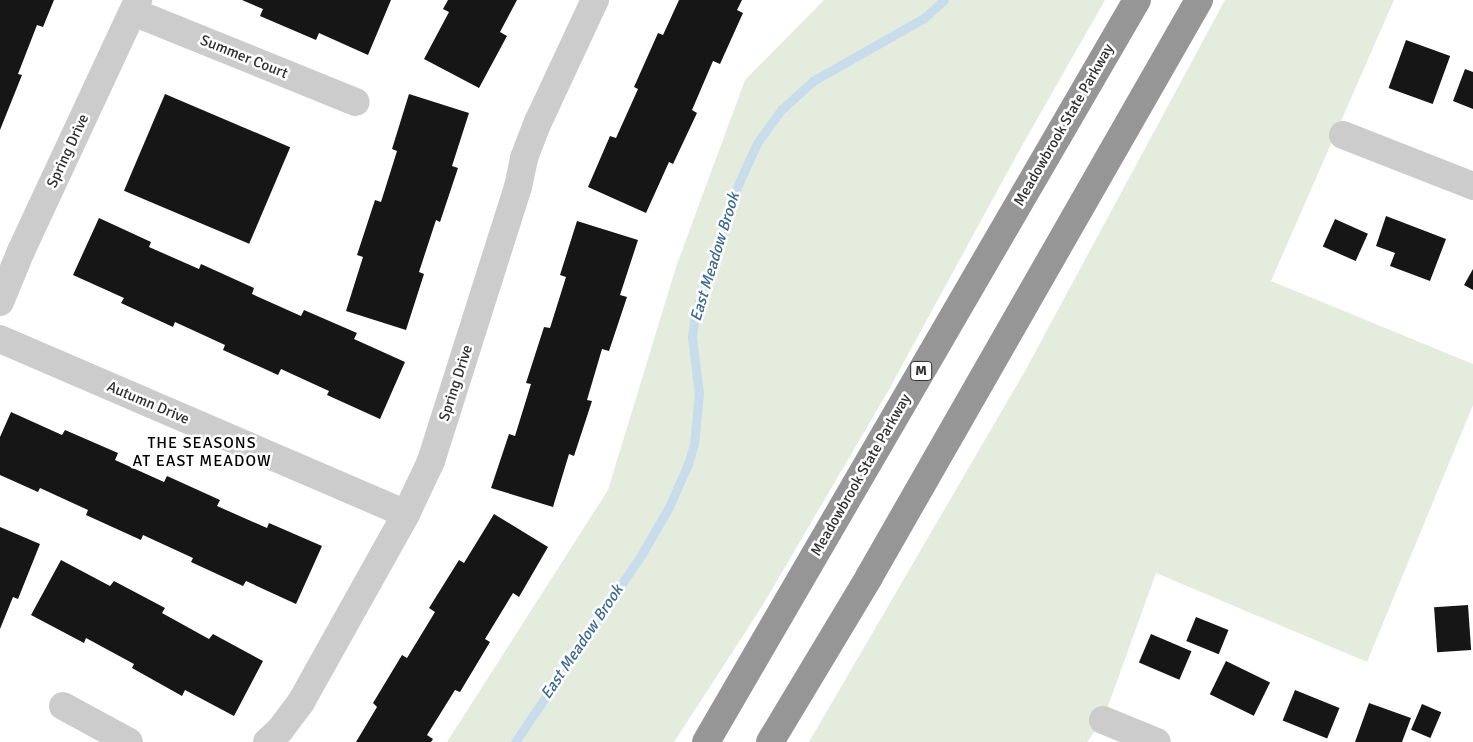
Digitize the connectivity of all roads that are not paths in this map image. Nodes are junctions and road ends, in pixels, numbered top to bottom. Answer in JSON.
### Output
{"nodes":[{"id":1,"x":595,"y":0,"type":"edge"},
{"id":2,"x":1137,"y":0,"type":"edge"},
{"id":3,"x":1199,"y":0,"type":"edge"},
{"id":4,"x":136,"y":6,"type":"edge"},
{"id":5,"x":356,"y":102,"type":"dead end"},
{"id":6,"x":1343,"y":135,"type":"dead end"},
{"id":7,"x":1473,"y":186,"type":"edge"},
{"id":8,"x":0,"y":302,"type":"edge"},
{"id":9,"x":0,"y":339,"type":"edge"},
{"id":10,"x":406,"y":514,"type":"junction"},
{"id":11,"x":64,"y":706,"type":"dead end"},
{"id":12,"x":1103,"y":720,"type":"dead end"},
{"id":13,"x":129,"y":742,"type":"edge"},
{"id":14,"x":268,"y":742,"type":"edge"},
{"id":15,"x":706,"y":742,"type":"edge"},
{"id":16,"x":770,"y":742,"type":"edge"},
{"id":17,"x":1157,"y":742,"type":"edge"}],
"edges":[{"from":1,"to":10,"type":"street","name":"Spring Drive"},
{"from":2,"to":15,"type":"highway","name":"Meadowbrook State Parkway","number":"M"},
{"from":3,"to":16,"type":"highway"},
{"from":4,"to":5,"type":"street","name":"Summer Court"},
{"from":4,"to":8,"type":"street","name":"Spring Drive"},
{"from":6,"to":7,"type":"street"},
{"from":9,"to":10,"type":"street","name":"Autumn Drive"},
{"from":10,"to":14,"type":"street","name":"Spring Drive"},
{"from":11,"to":13,"type":"street"},
{"from":12,"to":17,"type":"street"}]}
